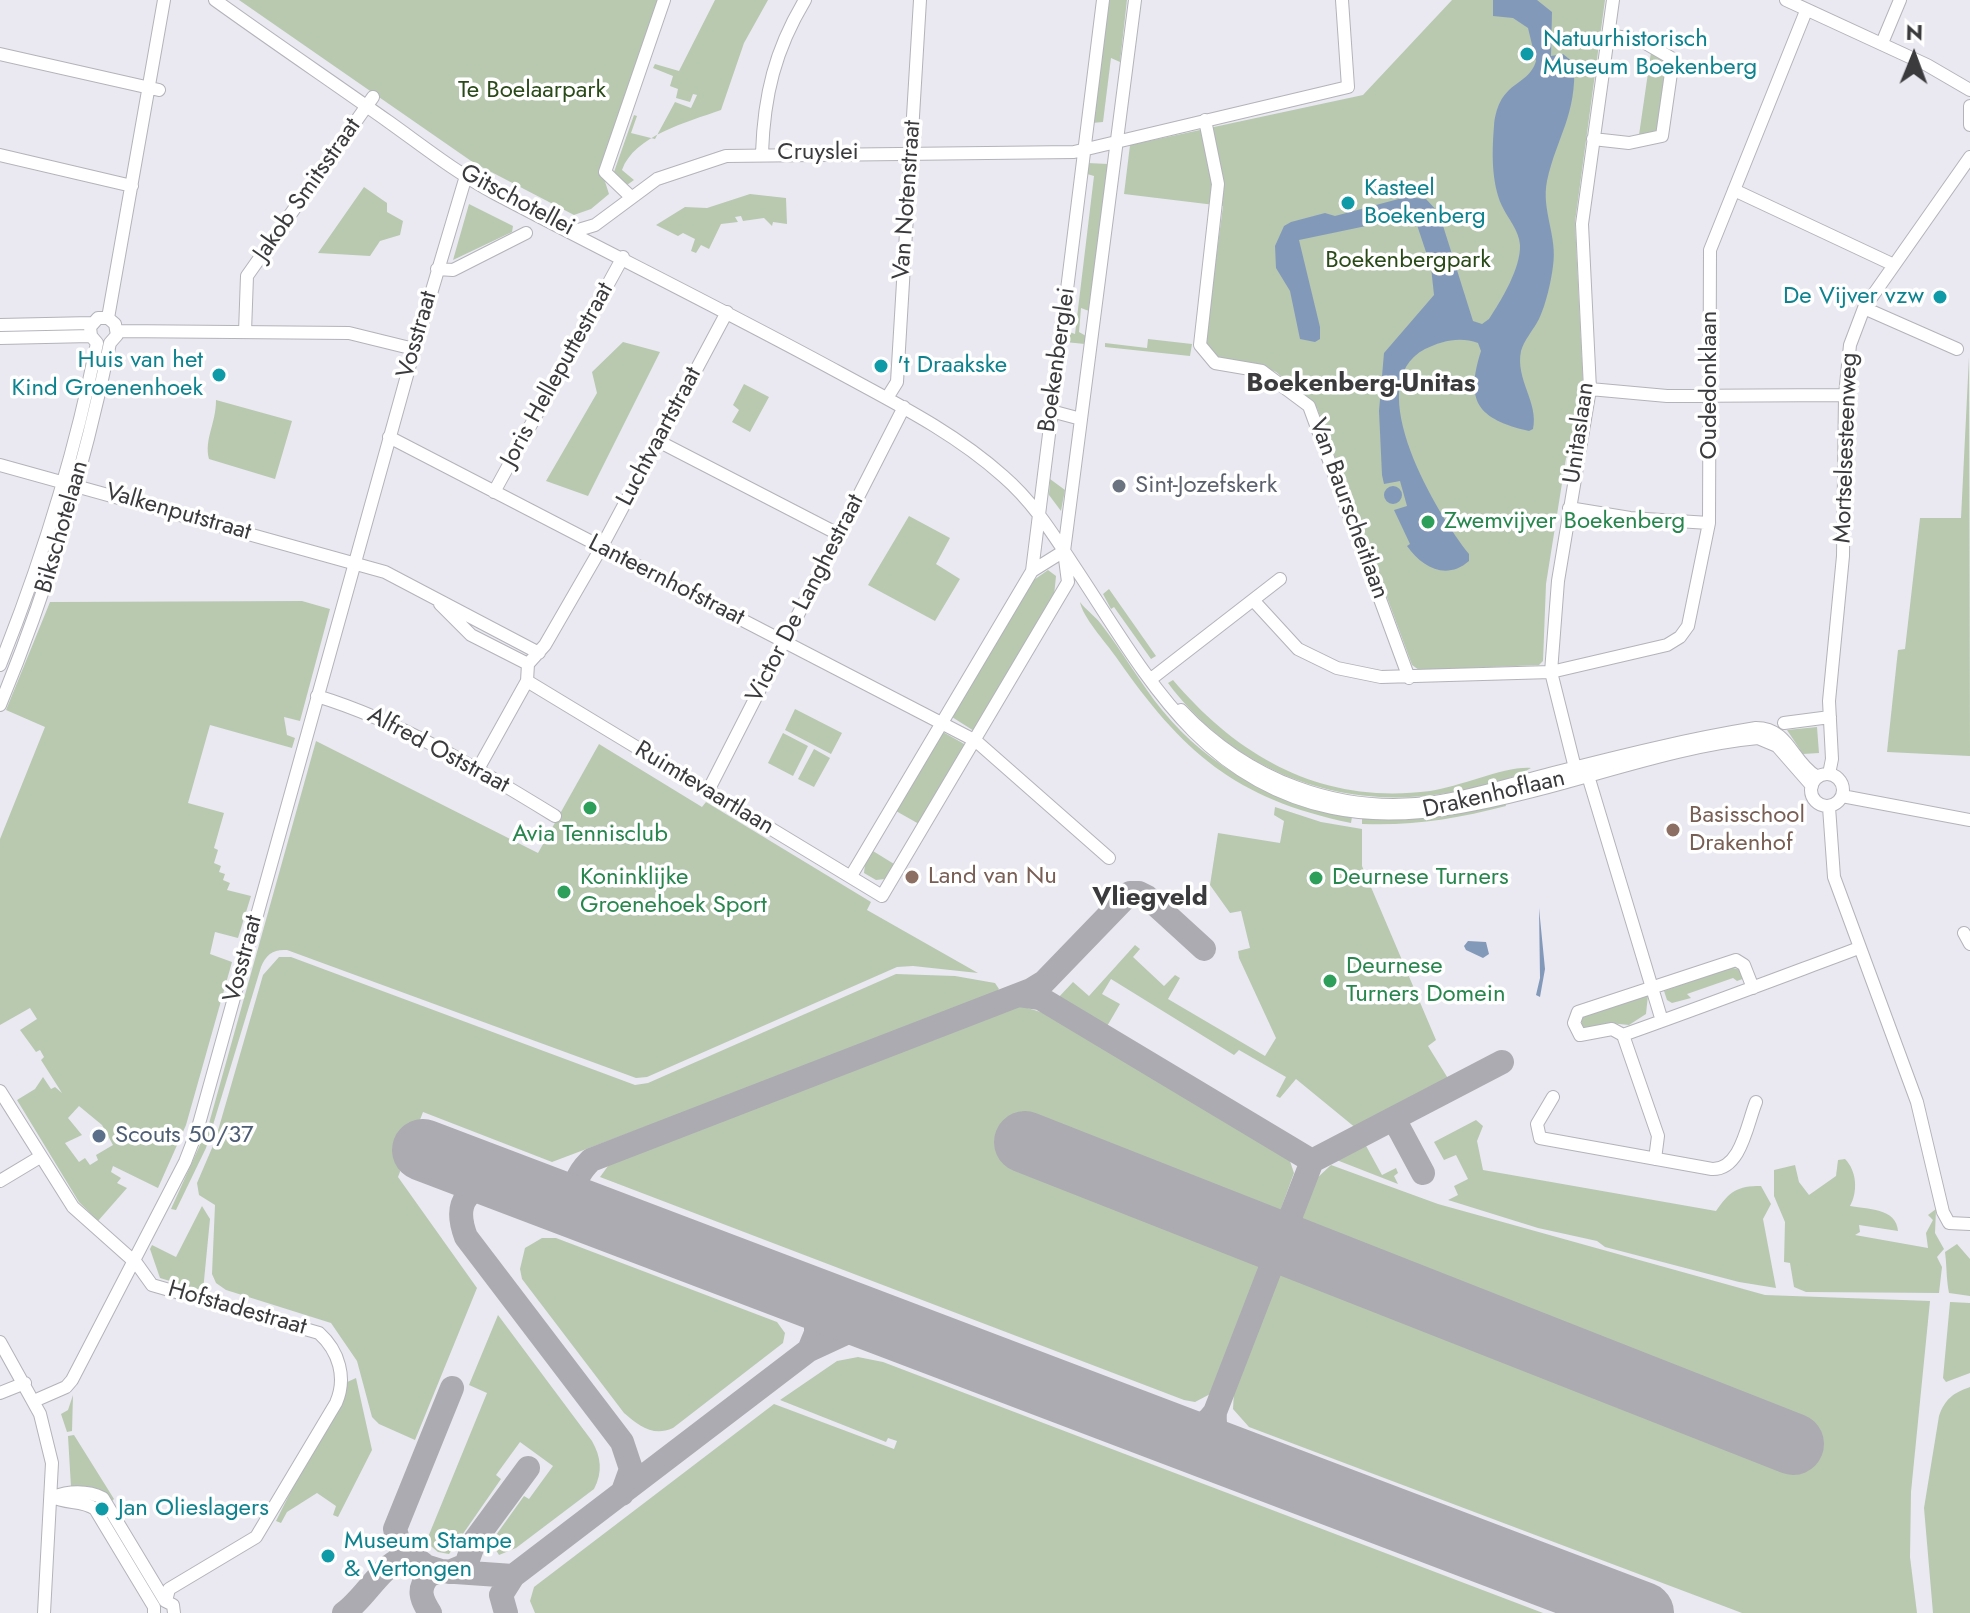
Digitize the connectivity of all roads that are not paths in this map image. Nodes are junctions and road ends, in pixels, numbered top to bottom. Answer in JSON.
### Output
{"nodes":[{"id":1,"x":164,"y":0,"type":"edge"},
{"id":2,"x":215,"y":0,"type":"edge"},
{"id":3,"x":664,"y":0,"type":"edge"},
{"id":4,"x":805,"y":0,"type":"edge"},
{"id":5,"x":920,"y":0,"type":"edge"},
{"id":6,"x":1103,"y":0,"type":"edge"},
{"id":7,"x":1135,"y":0,"type":"edge"},
{"id":8,"x":1342,"y":0,"type":"edge"},
{"id":9,"x":1613,"y":0,"type":"edge"},
{"id":10,"x":1786,"y":0,"type":"edge"},
{"id":11,"x":1900,"y":0,"type":"edge"},
{"id":12,"x":1806,"y":11,"type":"junction"},
{"id":13,"x":1608,"y":35,"type":"junction"},
{"id":14,"x":1882,"y":43,"type":"junction"},
{"id":15,"x":0,"y":54,"type":"edge"},
{"id":16,"x":155,"y":89,"type":"junction"},
{"id":17,"x":1970,"y":90,"type":"edge"},
{"id":18,"x":370,"y":102,"type":"junction"},
{"id":19,"x":1970,"y":106,"type":"edge"},
{"id":20,"x":1205,"y":120,"type":"junction"},
{"id":21,"x":1970,"y":125,"type":"edge"},
{"id":22,"x":1593,"y":139,"type":"junction"},
{"id":23,"x":1118,"y":141,"type":"junction"},
{"id":24,"x":1086,"y":150,"type":"junction"},
{"id":25,"x":911,"y":152,"type":"junction"},
{"id":26,"x":762,"y":153,"type":"junction"},
{"id":27,"x":0,"y":155,"type":"edge"},
{"id":28,"x":1970,"y":157,"type":"edge"},
{"id":29,"x":466,"y":176,"type":"junction"},
{"id":30,"x":132,"y":186,"type":"junction"},
{"id":31,"x":1734,"y":190,"type":"junction"},
{"id":32,"x":630,"y":196,"type":"junction"},
{"id":33,"x":572,"y":230,"type":"junction"},
{"id":34,"x":526,"y":233,"type":"dead end"},
{"id":35,"x":623,"y":257,"type":"junction"},
{"id":36,"x":1894,"y":265,"type":"junction"},
{"id":37,"x":437,"y":269,"type":"junction"},
{"id":38,"x":1864,"y":308,"type":"junction"},
{"id":39,"x":727,"y":312,"type":"junction"},
{"id":40,"x":0,"y":325,"type":"edge"},
{"id":41,"x":245,"y":332,"type":"junction"},
{"id":42,"x":101,"y":335,"type":"junction"},
{"id":43,"x":0,"y":338,"type":"edge"},
{"id":44,"x":414,"y":349,"type":"junction"},
{"id":45,"x":1957,"y":349,"type":"dead end"},
{"id":46,"x":838,"y":372,"type":"joint"},
{"id":47,"x":1590,"y":389,"type":"junction"},
{"id":48,"x":1845,"y":395,"type":"junction"},
{"id":49,"x":1710,"y":396,"type":"junction"},
{"id":50,"x":887,"y":398,"type":"junction"},
{"id":51,"x":904,"y":407,"type":"junction"},
{"id":52,"x":1051,"y":411,"type":"junction"},
{"id":53,"x":1081,"y":419,"type":"junction"},
{"id":54,"x":389,"y":437,"type":"junction"},
{"id":55,"x":658,"y":441,"type":"junction"},
{"id":56,"x":0,"y":465,"type":"edge"},
{"id":57,"x":71,"y":482,"type":"junction"},
{"id":58,"x":494,"y":492,"type":"junction"},
{"id":59,"x":1569,"y":508,"type":"junction"},
{"id":60,"x":1038,"y":512,"type":"junction"},
{"id":61,"x":1709,"y":523,"type":"junction"},
{"id":62,"x":840,"y":535,"type":"junction"},
{"id":63,"x":601,"y":548,"type":"junction"},
{"id":64,"x":1064,"y":551,"type":"junction"},
{"id":65,"x":356,"y":564,"type":"junction"},
{"id":66,"x":1032,"y":571,"type":"junction"},
{"id":67,"x":1280,"y":579,"type":"dead end"},
{"id":68,"x":436,"y":598,"type":"junction"},
{"id":69,"x":1253,"y":600,"type":"junction"},
{"id":70,"x":784,"y":642,"type":"junction"},
{"id":71,"x":539,"y":653,"type":"junction"},
{"id":72,"x":528,"y":664,"type":"junction"},
{"id":73,"x":0,"y":665,"type":"edge"},
{"id":74,"x":1551,"y":672,"type":"junction"},
{"id":75,"x":1409,"y":678,"type":"junction"},
{"id":76,"x":1151,"y":679,"type":"junction"},
{"id":77,"x":527,"y":681,"type":"junction"},
{"id":78,"x":317,"y":696,"type":"junction"},
{"id":79,"x":0,"y":705,"type":"edge"},
{"id":80,"x":1830,"y":717,"type":"junction"},
{"id":81,"x":943,"y":723,"type":"junction"},
{"id":82,"x":1784,"y":723,"type":"dead end"},
{"id":83,"x":976,"y":741,"type":"junction"},
{"id":84,"x":478,"y":769,"type":"junction"},
{"id":85,"x":1578,"y":772,"type":"junction"},
{"id":86,"x":1819,"y":779,"type":"junction"},
{"id":87,"x":708,"y":791,"type":"junction"},
{"id":88,"x":1842,"y":796,"type":"junction"},
{"id":89,"x":1829,"y":807,"type":"junction"},
{"id":90,"x":555,"y":816,"type":"dead end"},
{"id":91,"x":1970,"y":820,"type":"edge"},
{"id":92,"x":1109,"y":858,"type":"dead end"},
{"id":93,"x":851,"y":876,"type":"junction"},
{"id":94,"x":882,"y":896,"type":"joint"},
{"id":95,"x":1859,"y":948,"type":"junction"},
{"id":96,"x":1652,"y":987,"type":"junction"},
{"id":97,"x":1753,"y":988,"type":"junction"},
{"id":98,"x":1662,"y":1021,"type":"junction"},
{"id":99,"x":1623,"y":1035,"type":"junction"},
{"id":100,"x":0,"y":1091,"type":"edge"},
{"id":101,"x":1553,"y":1097,"type":"dead end"},
{"id":102,"x":1756,"y":1102,"type":"dead end"},
{"id":103,"x":40,"y":1157,"type":"junction"},
{"id":104,"x":1655,"y":1159,"type":"junction"},
{"id":105,"x":0,"y":1181,"type":"edge"},
{"id":106,"x":1970,"y":1224,"type":"edge"},
{"id":107,"x":132,"y":1260,"type":"junction"},
{"id":108,"x":0,"y":1342,"type":"edge"},
{"id":109,"x":25,"y":1383,"type":"junction"},
{"id":110,"x":0,"y":1393,"type":"edge"},
{"id":111,"x":34,"y":1401,"type":"junction"},
{"id":112,"x":53,"y":1497,"type":"junction"},
{"id":113,"x":160,"y":1605,"type":"edge"},
{"id":114,"x":44,"y":1613,"type":"edge"},
{"id":115,"x":174,"y":1613,"type":"edge"}],
"edges":[{"from":1,"to":16,"type":"street"},
{"from":2,"to":18,"type":"street","name":"Gitschotellei"},
{"from":3,"to":32,"type":"street"},
{"from":4,"to":26,"type":"street"},
{"from":5,"to":25,"type":"street","name":"Van Notenstraat"},
{"from":6,"to":24,"type":"street","name":"Boekenberglei"},
{"from":7,"to":23,"type":"street","name":"Boekenberglei"},
{"from":8,"to":20,"type":"street"},
{"from":9,"to":13,"type":"street","name":"Unitaslaan"},
{"from":10,"to":12,"type":"street"},
{"from":11,"to":14,"type":"street"},
{"from":12,"to":14,"type":"street"},
{"from":12,"to":31,"type":"street","name":"Oudedonklaan"},
{"from":13,"to":22,"type":"street","name":"Unitaslaan"},
{"from":13,"to":22,"type":"street"},
{"from":14,"to":17,"type":"street"},
{"from":15,"to":16,"type":"street"},
{"from":16,"to":30,"type":"street"},
{"from":18,"to":29,"type":"street","name":"Gitschotellei"},
{"from":18,"to":41,"type":"street","name":"Jakob Smitsstraat"},
{"from":19,"to":21,"type":"street"},
{"from":20,"to":23,"type":"street"},
{"from":20,"to":75,"type":"street","name":"Van Baurscheitlaan"},
{"from":22,"to":47,"type":"street","name":"Unitaslaan"},
{"from":23,"to":24,"type":"street"},
{"from":23,"to":53,"type":"street","name":"Boekenberglei"},
{"from":24,"to":25,"type":"street","name":"Cruyslei"},
{"from":24,"to":52,"type":"street","name":"Boekenberglei"},
{"from":25,"to":26,"type":"street","name":"Cruyslei"},
{"from":25,"to":50,"type":"street","name":"Van Notenstraat"},
{"from":26,"to":32,"type":"street","name":"Cruyslei"},
{"from":27,"to":30,"type":"street"},
{"from":28,"to":36,"type":"street","name":"Mortselsesteenweg"},
{"from":29,"to":33,"type":"street","name":"Gitschotellei"},
{"from":29,"to":37,"type":"street","name":"Vosstraat"},
{"from":30,"to":42,"type":"street"},
{"from":31,"to":36,"type":"street"},
{"from":31,"to":49,"type":"street","name":"Oudedonklaan"},
{"from":32,"to":33,"type":"street","name":"Cruyslei"},
{"from":33,"to":35,"type":"street","name":"Gitschotellei"},
{"from":34,"to":37,"type":"street","name":"Vosstraat"},
{"from":35,"to":39,"type":"street","name":"Gitschotellei"},
{"from":35,"to":58,"type":"street","name":"Joris Helleputtestraat"},
{"from":36,"to":38,"type":"street","name":"Mortselsesteenweg"},
{"from":37,"to":44,"type":"street","name":"Vosstraat"},
{"from":38,"to":45,"type":"street"},
{"from":38,"to":48,"type":"street","name":"Mortselsesteenweg"},
{"from":39,"to":46,"type":"street","name":"Gitschotellei"},
{"from":39,"to":55,"type":"street","name":"Luchtvaartstraat"},
{"from":40,"to":42,"type":"street"},
{"from":41,"to":42,"type":"street"},
{"from":41,"to":44,"type":"street"},
{"from":42,"to":43,"type":"street"},
{"from":42,"to":57,"type":"street","name":"Bikschotelaan"},
{"from":44,"to":54,"type":"street","name":"Vosstraat"},
{"from":46,"to":50,"type":"street","name":"Drakenhoflaan"},
{"from":47,"to":49,"type":"street"},
{"from":47,"to":59,"type":"street","name":"Unitaslaan"},
{"from":48,"to":49,"type":"street"},
{"from":48,"to":80,"type":"street","name":"Mortselsesteenweg"},
{"from":49,"to":61,"type":"street","name":"Oudedonklaan"},
{"from":50,"to":51,"type":"street","name":"Drakenhoflaan"},
{"from":51,"to":60,"type":"street","name":"Drakenhoflaan"},
{"from":51,"to":62,"type":"street","name":"Victor De Langhestraat"},
{"from":52,"to":53,"type":"street"},
{"from":52,"to":60,"type":"street","name":"Boekenberglei"},
{"from":53,"to":64,"type":"street","name":"Boekenberglei"},
{"from":54,"to":58,"type":"street","name":"Lanteernhofstraat"},
{"from":54,"to":65,"type":"street","name":"Vosstraat"},
{"from":55,"to":62,"type":"street"},
{"from":55,"to":63,"type":"street","name":"Luchtvaartstraat"},
{"from":56,"to":57,"type":"street","name":"Valkenputstraat"},
{"from":57,"to":65,"type":"street","name":"Valkenputstraat"},
{"from":57,"to":73,"type":"street","name":"Bikschotelaan"},
{"from":57,"to":79,"type":"street","name":"Bikschotelaan"},
{"from":58,"to":63,"type":"street","name":"Lanteernhofstraat"},
{"from":59,"to":61,"type":"street"},
{"from":59,"to":74,"type":"street","name":"Unitaslaan"},
{"from":60,"to":64,"type":"street","name":"Drakenhoflaan"},
{"from":60,"to":66,"type":"street","name":"Boekenberglei"},
{"from":61,"to":74,"type":"street","name":"Oudedonklaan"},
{"from":62,"to":70,"type":"street","name":"Victor De Langhestraat"},
{"from":63,"to":70,"type":"street","name":"Lanteernhofstraat"},
{"from":63,"to":71,"type":"street","name":"Luchtvaartstraat"},
{"from":64,"to":66,"type":"street","name":"Boekenberglei"},
{"from":64,"to":76,"type":"street","name":"Drakenhoflaan"},
{"from":64,"to":83,"type":"street","name":"Boekenberglei"},
{"from":65,"to":68,"type":"street","name":"Valkenputstraat"},
{"from":65,"to":78,"type":"street","name":"Vosstraat"},
{"from":66,"to":81,"type":"street","name":"Boekenberglei"},
{"from":67,"to":69,"type":"street"},
{"from":68,"to":71,"type":"street","name":"Valkenputstraat"},
{"from":68,"to":72,"type":"street"},
{"from":69,"to":75,"type":"street"},
{"from":69,"to":76,"type":"street"},
{"from":70,"to":81,"type":"street","name":"Lanteernhofstraat"},
{"from":70,"to":87,"type":"street","name":"Victor De Langhestraat"},
{"from":71,"to":72,"type":"street","name":"Luchtvaartstraat"},
{"from":72,"to":77,"type":"street"},
{"from":74,"to":75,"type":"street"},
{"from":74,"to":85,"type":"street","name":"Unitaslaan"},
{"from":76,"to":85,"type":"street","name":"Drakenhoflaan"},
{"from":77,"to":84,"type":"street"},
{"from":77,"to":87,"type":"street","name":"Ruimtevaartlaan"},
{"from":78,"to":84,"type":"street","name":"Alfred Oststraat"},
{"from":78,"to":107,"type":"street","name":"Vosstraat"},
{"from":80,"to":82,"type":"street"},
{"from":80,"to":86,"type":"street","name":"Mortselsesteenweg"},
{"from":81,"to":83,"type":"street","name":"Lanteernhofstraat"},
{"from":81,"to":93,"type":"street","name":"Boekenberglei"},
{"from":83,"to":92,"type":"street","name":"Lanteernhofstraat"},
{"from":83,"to":94,"type":"street","name":"Boekenberglei"},
{"from":84,"to":90,"type":"street","name":"Alfred Oststraat"},
{"from":85,"to":86,"type":"street","name":"Drakenhoflaan"},
{"from":85,"to":96,"type":"street","name":"Unitaslaan"},
{"from":86,"to":88,"type":"street"},
{"from":86,"to":89,"type":"street"},
{"from":87,"to":93,"type":"street","name":"Ruimtevaartlaan"},
{"from":88,"to":89,"type":"street"},
{"from":88,"to":91,"type":"street"},
{"from":89,"to":95,"type":"street"},
{"from":93,"to":94,"type":"street","name":"Ruimtevaartlaan"},
{"from":95,"to":97,"type":"street"},
{"from":95,"to":106,"type":"street"},
{"from":96,"to":97,"type":"street"},
{"from":96,"to":98,"type":"street","name":"Unitaslaan"},
{"from":96,"to":99,"type":"street"},
{"from":97,"to":98,"type":"street"},
{"from":98,"to":99,"type":"street"},
{"from":99,"to":104,"type":"street"},
{"from":100,"to":103,"type":"street","name":"Hofstadestraat"},
{"from":101,"to":104,"type":"street"},
{"from":102,"to":104,"type":"street"},
{"from":103,"to":105,"type":"street"},
{"from":103,"to":107,"type":"street","name":"Hofstadestraat"},
{"from":107,"to":111,"type":"street","name":"Vosstraat"},
{"from":107,"to":113,"type":"street","name":"Hofstadestraat"},
{"from":108,"to":109,"type":"street"},
{"from":109,"to":110,"type":"street"},
{"from":109,"to":111,"type":"street"},
{"from":111,"to":112,"type":"street"},
{"from":112,"to":113,"type":"street"},
{"from":112,"to":114,"type":"street"},
{"from":113,"to":115,"type":"street"}]}
